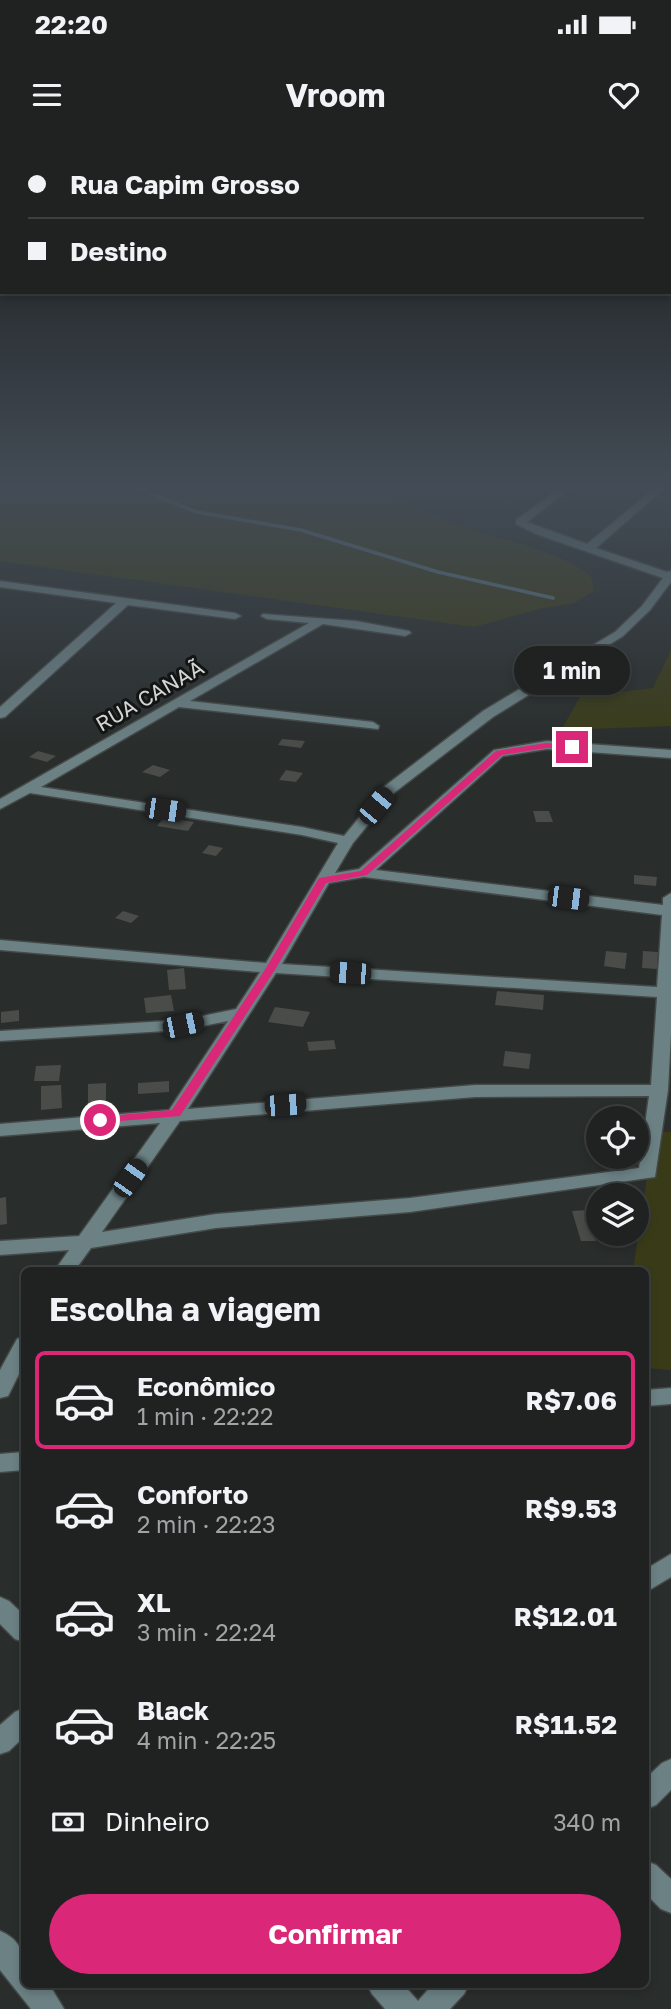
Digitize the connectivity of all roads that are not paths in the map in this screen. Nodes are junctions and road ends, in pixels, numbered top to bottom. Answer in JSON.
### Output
{"nodes":[{"id":1,"x":670,"y":575,"type":"edge"},
{"id":2,"x":0,"y":584,"type":"edge"},
{"id":3,"x":124,"y":602,"type":"junction"},
{"id":4,"x":235,"y":616,"type":"dead end"},
{"id":5,"x":267,"y":616,"type":"dead end"},
{"id":6,"x":319,"y":622,"type":"junction"},
{"id":7,"x":405,"y":633,"type":"dead end"},
{"id":8,"x":175,"y":703,"type":"junction"},
{"id":9,"x":0,"y":714,"type":"edge"},
{"id":10,"x":373,"y":726,"type":"dead end"},
{"id":11,"x":671,"y":754,"type":"edge"},
{"id":12,"x":28,"y":789,"type":"junction"},
{"id":13,"x":0,"y":805,"type":"edge"},
{"id":14,"x":347,"y":841,"type":"junction"},
{"id":15,"x":364,"y":873,"type":"junction"},
{"id":16,"x":322,"y":880,"type":"junction"},
{"id":17,"x":671,"y":898,"type":"edge"},
{"id":18,"x":671,"y":911,"type":"edge"},
{"id":19,"x":0,"y":946,"type":"edge"},
{"id":20,"x":271,"y":968,"type":"junction"},
{"id":21,"x":668,"y":993,"type":"edge"},
{"id":22,"x":241,"y":1013,"type":"junction"},
{"id":23,"x":0,"y":1036,"type":"edge"},
{"id":24,"x":659,"y":1090,"type":"junction"},
{"id":25,"x":176,"y":1113,"type":"junction"},
{"id":26,"x":0,"y":1130,"type":"edge"},
{"id":27,"x":662,"y":1131,"type":"edge"},
{"id":28,"x":84,"y":1242,"type":"junction"},
{"id":29,"x":0,"y":1248,"type":"edge"},
{"id":30,"x":67,"y":1267,"type":"edge"},
{"id":31,"x":21,"y":1352,"type":"edge"},
{"id":32,"x":8,"y":1380,"type":"edge"},
{"id":33,"x":671,"y":1396,"type":"edge"},
{"id":34,"x":649,"y":1398,"type":"edge"},
{"id":35,"x":21,"y":1461,"type":"edge"},
{"id":36,"x":0,"y":1463,"type":"edge"},
{"id":37,"x":671,"y":1564,"type":"edge"},
{"id":38,"x":649,"y":1580,"type":"edge"},
{"id":39,"x":0,"y":1608,"type":"edge"},
{"id":40,"x":21,"y":1628,"type":"edge"},
{"id":41,"x":21,"y":1723,"type":"edge"},
{"id":42,"x":0,"y":1742,"type":"edge"},
{"id":43,"x":671,"y":1772,"type":"edge"},
{"id":44,"x":649,"y":1793,"type":"edge"},
{"id":45,"x":649,"y":1878,"type":"edge"},
{"id":46,"x":671,"y":1899,"type":"edge"},
{"id":47,"x":0,"y":1946,"type":"edge"},
{"id":48,"x":21,"y":1973,"type":"edge"},
{"id":49,"x":33,"y":1988,"type":"edge"},
{"id":50,"x":386,"y":1988,"type":"edge"},
{"id":51,"x":450,"y":1988,"type":"edge"},
{"id":52,"x":49,"y":2009,"type":"edge"},
{"id":53,"x":406,"y":2009,"type":"edge"},
{"id":54,"x":429,"y":2009,"type":"edge"}],
"edges":[{"from":1,"to":14,"type":"street"},
{"from":2,"to":3,"type":"street"},
{"from":3,"to":4,"type":"street"},
{"from":3,"to":9,"type":"street"},
{"from":5,"to":6,"type":"street"},
{"from":6,"to":7,"type":"street"},
{"from":6,"to":8,"type":"street","name":"RUA CANAÃ"},
{"from":8,"to":10,"type":"street"},
{"from":8,"to":12,"type":"street","name":"RUA CANAÃ"},
{"from":11,"to":15,"type":"street"},
{"from":12,"to":13,"type":"street","name":"RUA CANAÃ"},
{"from":12,"to":14,"type":"street"},
{"from":14,"to":16,"type":"street"},
{"from":15,"to":16,"type":"street"},
{"from":15,"to":18,"type":"street"},
{"from":16,"to":20,"type":"street"},
{"from":17,"to":18,"type":"street"},
{"from":18,"to":21,"type":"street"},
{"from":19,"to":20,"type":"street"},
{"from":20,"to":21,"type":"street"},
{"from":20,"to":22,"type":"street"},
{"from":21,"to":24,"type":"street"},
{"from":22,"to":23,"type":"street"},
{"from":22,"to":25,"type":"street"},
{"from":24,"to":25,"type":"street"},
{"from":24,"to":27,"type":"street"},
{"from":25,"to":26,"type":"street"},
{"from":25,"to":28,"type":"street"},
{"from":27,"to":28,"type":"street"},
{"from":28,"to":29,"type":"street"},
{"from":28,"to":30,"type":"street"},
{"from":31,"to":32,"type":"street"},
{"from":33,"to":34,"type":"street"},
{"from":35,"to":36,"type":"street"},
{"from":37,"to":38,"type":"street"},
{"from":39,"to":40,"type":"street"},
{"from":41,"to":42,"type":"street"},
{"from":43,"to":44,"type":"street"},
{"from":45,"to":46,"type":"street"},
{"from":47,"to":48,"type":"street"},
{"from":49,"to":52,"type":"street"},
{"from":50,"to":53,"type":"street"},
{"from":51,"to":54,"type":"street"}]}
